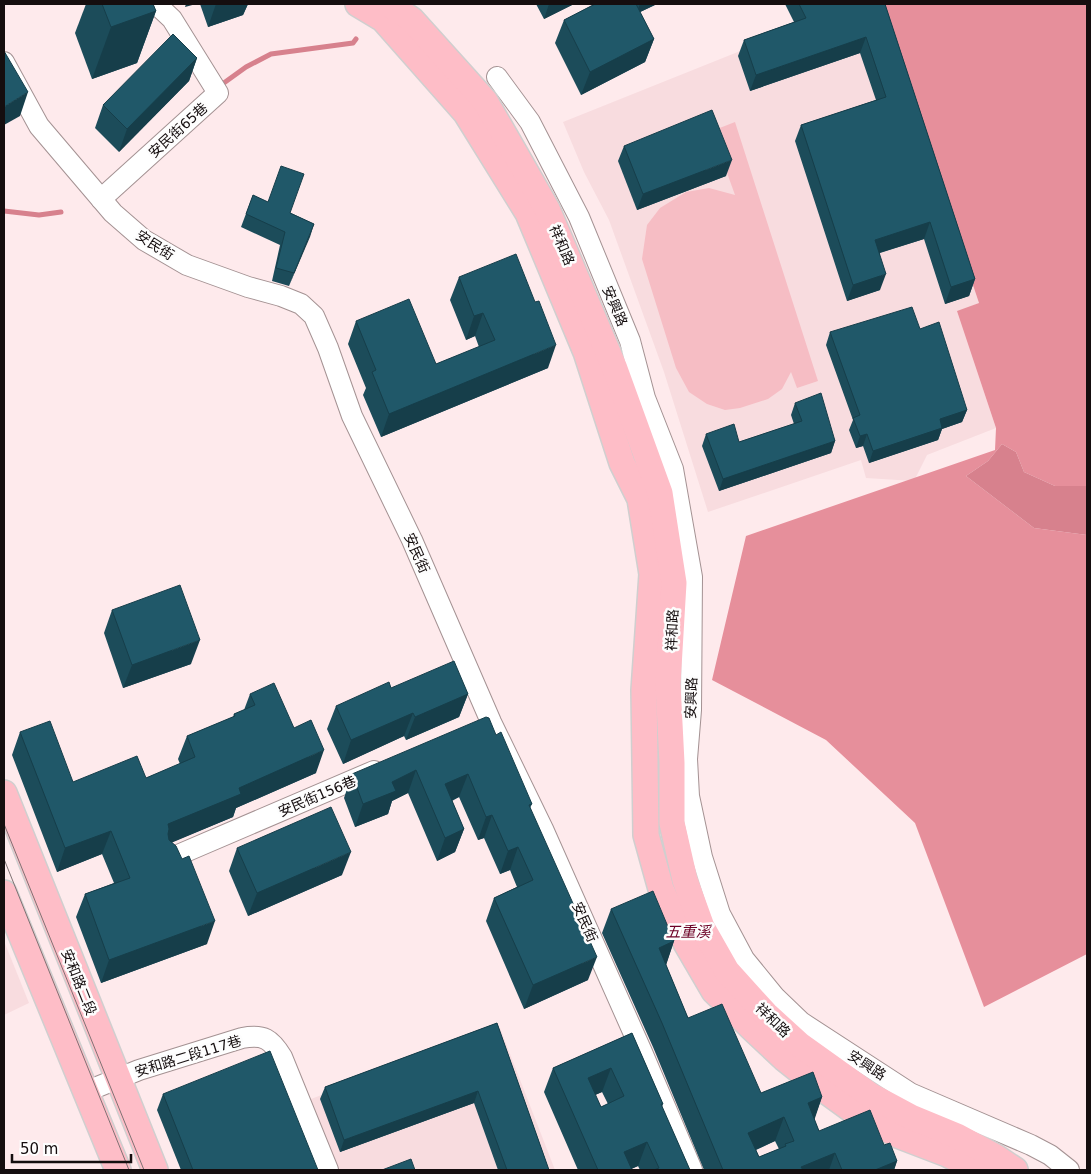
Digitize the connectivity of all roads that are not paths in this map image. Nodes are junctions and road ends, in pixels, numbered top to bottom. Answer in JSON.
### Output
{"nodes":[{"id":1,"x":156,"y":4,"type":"edge"},
{"id":2,"x":358,"y":4,"type":"edge"},
{"id":3,"x":389,"y":4,"type":"edge"},
{"id":4,"x":4,"y":62,"type":"edge"},
{"id":5,"x":497,"y":77,"type":"dead end"},
{"id":6,"x":101,"y":199,"type":"junction"},
{"id":7,"x":392,"y":764,"type":"edge"},
{"id":8,"x":4,"y":793,"type":"edge"},
{"id":9,"x":171,"y":858,"type":"edge"},
{"id":10,"x":4,"y":893,"type":"edge"},
{"id":11,"x":118,"y":1078,"type":"junction"},
{"id":12,"x":85,"y":1092,"type":"junction"},
{"id":13,"x":118,"y":1170,"type":"edge"},
{"id":14,"x":155,"y":1170,"type":"edge"},
{"id":15,"x":328,"y":1170,"type":"edge"},
{"id":16,"x":692,"y":1170,"type":"edge"},
{"id":17,"x":978,"y":1170,"type":"edge"},
{"id":18,"x":1014,"y":1170,"type":"edge"},
{"id":19,"x":1069,"y":1170,"type":"edge"}],
"edges":[{"from":1,"to":6,"type":"street","name":"安民街65巷"},
{"from":2,"to":17,"type":"main road","name":"祥和路"},
{"from":3,"to":18,"type":"main road","name":"祥和路"},
{"from":4,"to":6,"type":"street","name":"安民街"},
{"from":5,"to":19,"type":"street","name":"安興路"},
{"from":6,"to":16,"type":"street","name":"安民街"},
{"from":7,"to":9,"type":"street","name":"安民街156巷"},
{"from":8,"to":11,"type":"main road","name":"安和路二段"},
{"from":10,"to":12,"type":"main road"},
{"from":11,"to":12,"type":"street","name":"安和路二段117巷"},
{"from":11,"to":14,"type":"main road","name":"安和路二段"},
{"from":11,"to":15,"type":"street","name":"安和路二段117巷"},
{"from":12,"to":13,"type":"main road"}]}
